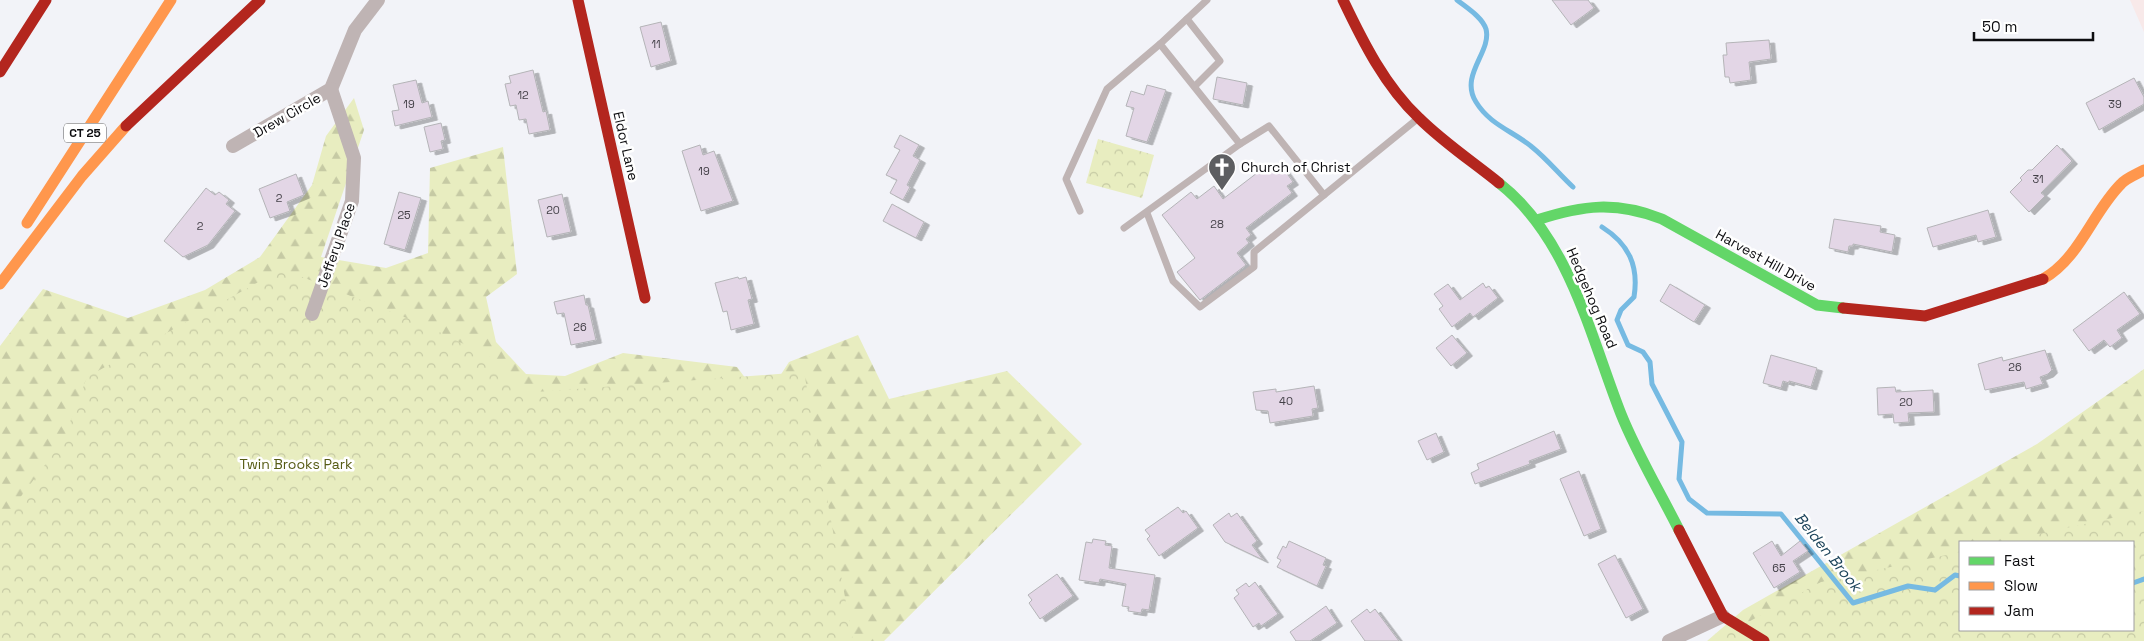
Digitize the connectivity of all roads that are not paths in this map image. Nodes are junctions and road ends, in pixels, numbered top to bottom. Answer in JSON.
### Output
{"nodes":[{"id":1,"x":46,"y":0,"type":"edge"},
{"id":2,"x":171,"y":0,"type":"edge"},
{"id":3,"x":260,"y":0,"type":"edge"},
{"id":4,"x":378,"y":0,"type":"edge"},
{"id":5,"x":578,"y":0,"type":"edge"},
{"id":6,"x":1207,"y":0,"type":"edge"},
{"id":7,"x":1343,"y":0,"type":"edge"},
{"id":8,"x":1187,"y":19,"type":"junction"},
{"id":9,"x":1160,"y":44,"type":"junction"},
{"id":10,"x":0,"y":72,"type":"edge"},
{"id":11,"x":1195,"y":86,"type":"junction"},
{"id":12,"x":331,"y":89,"type":"junction"},
{"id":13,"x":1418,"y":118,"type":"junction"},
{"id":14,"x":1240,"y":144,"type":"junction"},
{"id":15,"x":233,"y":146,"type":"dead end"},
{"id":16,"x":2144,"y":170,"type":"edge"},
{"id":17,"x":1324,"y":195,"type":"junction"},
{"id":18,"x":1080,"y":212,"type":"dead end"},
{"id":19,"x":1147,"y":213,"type":"junction"},
{"id":20,"x":1537,"y":220,"type":"junction"},
{"id":21,"x":1124,"y":228,"type":"dead end"},
{"id":22,"x":21,"y":232,"type":"dead end"},
{"id":23,"x":0,"y":284,"type":"edge"},
{"id":24,"x":645,"y":298,"type":"dead end"},
{"id":25,"x":312,"y":314,"type":"dead end"},
{"id":26,"x":1724,"y":616,"type":"junction"},
{"id":27,"x":1747,"y":637,"type":"edge"},
{"id":28,"x":1669,"y":641,"type":"edge"},
{"id":29,"x":1764,"y":641,"type":"edge"}],
"edges":[{"from":1,"to":10,"type":"main road"},
{"from":2,"to":22,"type":"main road","number":"CT 25"},
{"from":3,"to":23,"type":"main road"},
{"from":4,"to":12,"type":"street","name":"Drew Circle"},
{"from":5,"to":24,"type":"main road","name":"Eldor Lane"},
{"from":6,"to":8,"type":"lane"},
{"from":7,"to":13,"type":"main road","name":"Hedgehog Road"},
{"from":8,"to":9,"type":"lane"},
{"from":8,"to":11,"type":"lane"},
{"from":9,"to":11,"type":"lane"},
{"from":9,"to":18,"type":"lane"},
{"from":11,"to":14,"type":"lane"},
{"from":12,"to":15,"type":"street","name":"Drew Circle"},
{"from":12,"to":25,"type":"street","name":"Jeffery Place"},
{"from":13,"to":17,"type":"lane"},
{"from":13,"to":20,"type":"main road","name":"Hedgehog Road"},
{"from":14,"to":17,"type":"lane"},
{"from":14,"to":19,"type":"lane"},
{"from":16,"to":20,"type":"main road","name":"Harvest Hill Drive"},
{"from":17,"to":19,"type":"lane"},
{"from":19,"to":21,"type":"lane"},
{"from":20,"to":26,"type":"main road","name":"Hedgehog Road"},
{"from":26,"to":27,"type":"main road"},
{"from":26,"to":28,"type":"street"},
{"from":27,"to":29,"type":"main road"}]}
